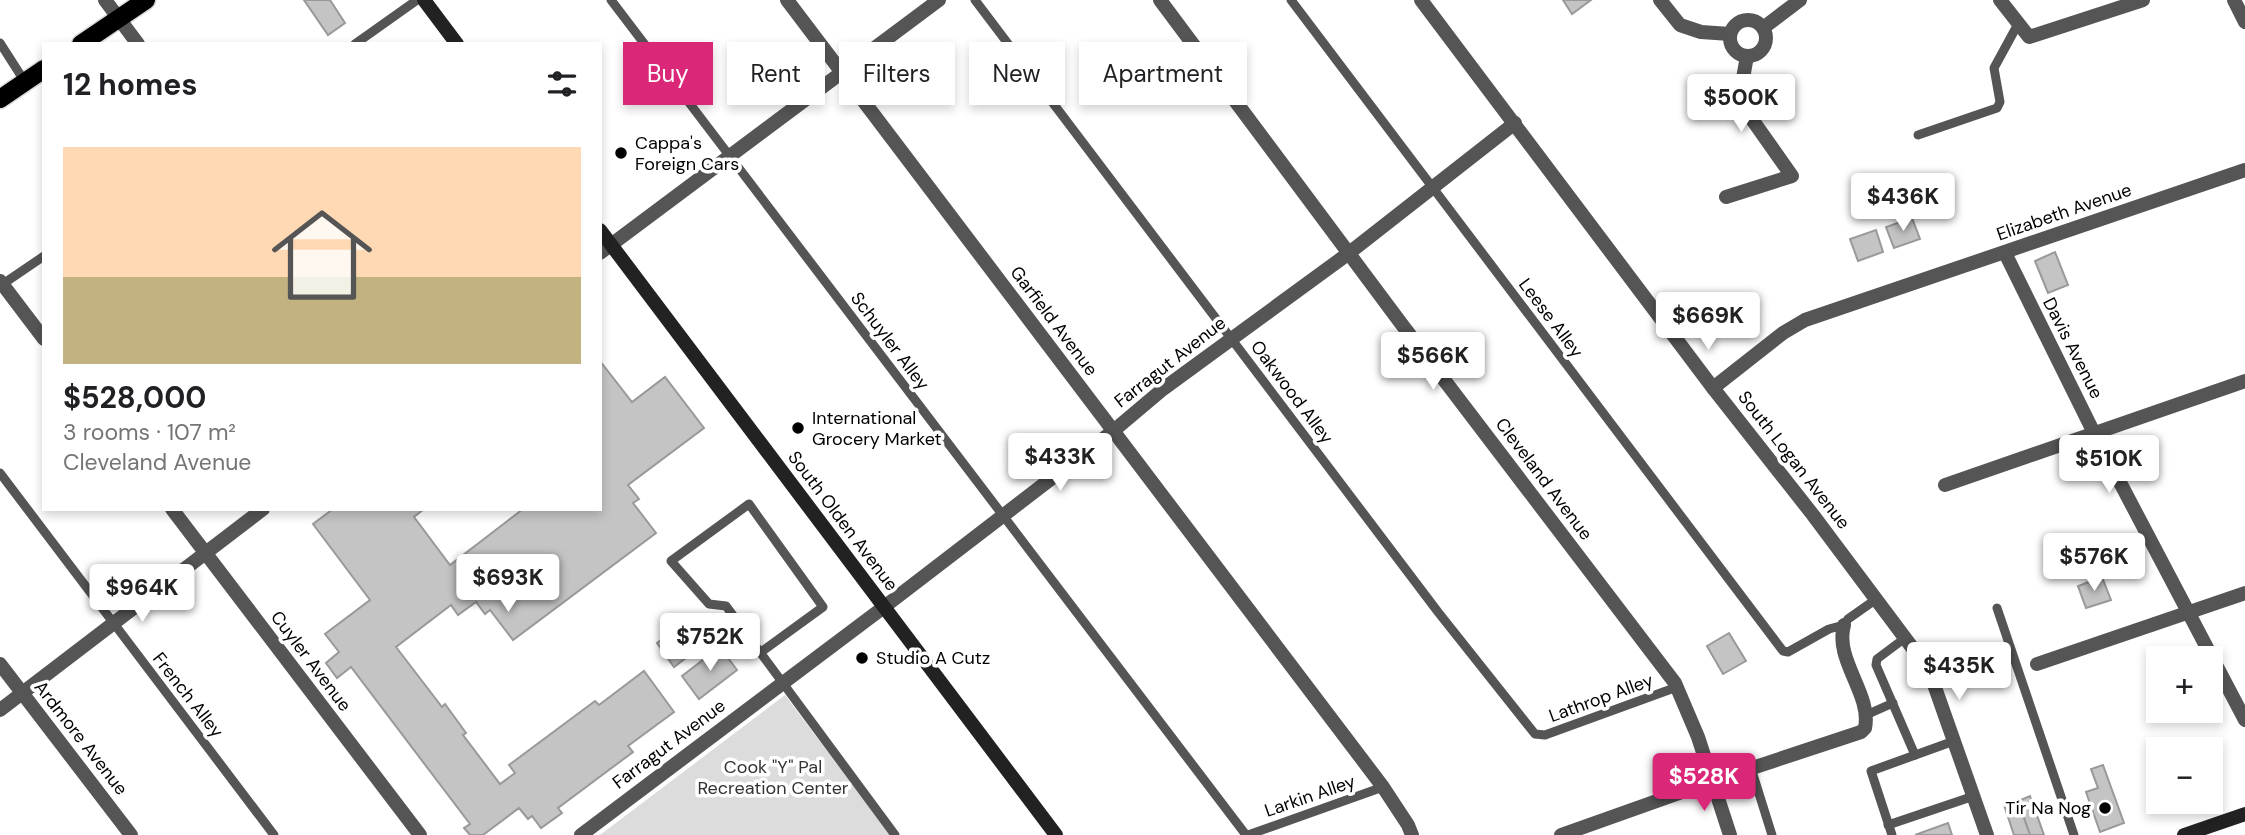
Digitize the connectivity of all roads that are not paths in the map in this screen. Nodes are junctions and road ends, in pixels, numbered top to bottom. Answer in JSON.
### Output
{"nodes":[{"id":1,"x":105,"y":0,"type":"edge"},
{"id":2,"x":146,"y":0,"type":"edge"},
{"id":3,"x":417,"y":0,"type":"edge"},
{"id":4,"x":424,"y":0,"type":"edge"},
{"id":5,"x":611,"y":0,"type":"edge"},
{"id":6,"x":787,"y":0,"type":"edge"},
{"id":7,"x":939,"y":0,"type":"edge"},
{"id":8,"x":975,"y":0,"type":"edge"},
{"id":9,"x":1160,"y":0,"type":"edge"},
{"id":10,"x":1291,"y":0,"type":"edge"},
{"id":11,"x":1422,"y":0,"type":"edge"},
{"id":12,"x":1660,"y":0,"type":"edge"},
{"id":13,"x":1800,"y":0,"type":"edge"},
{"id":14,"x":2000,"y":0,"type":"edge"},
{"id":15,"x":2143,"y":0,"type":"edge"},
{"id":16,"x":2234,"y":0,"type":"edge"},
{"id":17,"x":119,"y":18,"type":"junction"},
{"id":18,"x":2245,"y":22,"type":"edge"},
{"id":19,"x":2018,"y":24,"type":"junction"},
{"id":20,"x":1763,"y":28,"type":"junction"},
{"id":21,"x":1730,"y":34,"type":"junction"},
{"id":22,"x":84,"y":42,"type":"edge"},
{"id":23,"x":137,"y":42,"type":"edge"},
{"id":24,"x":358,"y":42,"type":"edge"},
{"id":25,"x":456,"y":42,"type":"edge"},
{"id":26,"x":882,"y":42,"type":"edge"},
{"id":27,"x":0,"y":43,"type":"edge"},
{"id":28,"x":1747,"y":56,"type":"junction"},
{"id":29,"x":839,"y":68,"type":"edge"},
{"id":30,"x":42,"y":70,"type":"edge"},
{"id":31,"x":839,"y":74,"type":"edge"},
{"id":32,"x":25,"y":82,"type":"junction"},
{"id":33,"x":0,"y":99,"type":"edge"},
{"id":34,"x":867,"y":105,"type":"edge"},
{"id":35,"x":1515,"y":123,"type":"junction"},
{"id":36,"x":1918,"y":135,"type":"dead end"},
{"id":37,"x":729,"y":155,"type":"junction"},
{"id":38,"x":2245,"y":170,"type":"edge"},
{"id":39,"x":1432,"y":189,"type":"junction"},
{"id":40,"x":1726,"y":197,"type":"dead end"},
{"id":41,"x":606,"y":249,"type":"edge"},
{"id":42,"x":1349,"y":253,"type":"junction"},
{"id":43,"x":2005,"y":253,"type":"junction"},
{"id":44,"x":42,"y":257,"type":"edge"},
{"id":45,"x":1,"y":284,"type":"edge"},
{"id":46,"x":42,"y":336,"type":"edge"},
{"id":47,"x":1231,"y":337,"type":"junction"},
{"id":48,"x":2245,"y":381,"type":"edge"},
{"id":49,"x":1713,"y":388,"type":"junction"},
{"id":50,"x":1112,"y":432,"type":"junction"},
{"id":51,"x":2094,"y":433,"type":"junction"},
{"id":52,"x":0,"y":473,"type":"edge"},
{"id":53,"x":1945,"y":485,"type":"dead end"},
{"id":54,"x":174,"y":511,"type":"edge"},
{"id":55,"x":260,"y":511,"type":"edge"},
{"id":56,"x":1001,"y":515,"type":"junction"},
{"id":57,"x":206,"y":554,"type":"junction"},
{"id":58,"x":2245,"y":593,"type":"edge"},
{"id":59,"x":1875,"y":600,"type":"junction"},
{"id":60,"x":884,"y":607,"type":"junction"},
{"id":61,"x":1997,"y":608,"type":"dead end"},
{"id":62,"x":2188,"y":611,"type":"junction"},
{"id":63,"x":113,"y":624,"type":"junction"},
{"id":64,"x":1844,"y":625,"type":"junction"},
{"id":65,"x":1905,"y":638,"type":"junction"},
{"id":66,"x":761,"y":652,"type":"junction"},
{"id":67,"x":0,"y":664,"type":"edge"},
{"id":68,"x":2037,"y":664,"type":"dead end"},
{"id":69,"x":781,"y":682,"type":"junction"},
{"id":70,"x":1677,"y":687,"type":"junction"},
{"id":71,"x":22,"y":694,"type":"junction"},
{"id":72,"x":1893,"y":703,"type":"junction"},
{"id":73,"x":0,"y":710,"type":"edge"},
{"id":74,"x":1866,"y":715,"type":"junction"},
{"id":75,"x":2245,"y":720,"type":"edge"},
{"id":76,"x":1535,"y":734,"type":"joint"},
{"id":77,"x":1954,"y":741,"type":"junction"},
{"id":78,"x":1914,"y":755,"type":"junction"},
{"id":79,"x":1751,"y":768,"type":"junction"},
{"id":80,"x":1713,"y":781,"type":"junction"},
{"id":81,"x":1383,"y":787,"type":"junction"},
{"id":82,"x":1973,"y":796,"type":"junction"},
{"id":83,"x":2245,"y":814,"type":"edge"},
{"id":84,"x":1890,"y":830,"type":"edge"},
{"id":85,"x":131,"y":835,"type":"edge"},
{"id":86,"x":274,"y":835,"type":"edge"},
{"id":87,"x":420,"y":835,"type":"edge"},
{"id":88,"x":581,"y":835,"type":"edge"},
{"id":89,"x":895,"y":835,"type":"edge"},
{"id":90,"x":1056,"y":835,"type":"edge"},
{"id":91,"x":1247,"y":835,"type":"edge"},
{"id":92,"x":1412,"y":835,"type":"edge"},
{"id":93,"x":1562,"y":835,"type":"edge"},
{"id":94,"x":1730,"y":835,"type":"edge"},
{"id":95,"x":1772,"y":835,"type":"edge"},
{"id":96,"x":1987,"y":835,"type":"edge"},
{"id":97,"x":2074,"y":835,"type":"edge"},
{"id":98,"x":2184,"y":835,"type":"edge"}],
"edges":[{"from":1,"to":17,"type":"street"},
{"from":2,"to":17,"type":"main road"},
{"from":3,"to":24,"type":"lane"},
{"from":4,"to":25,"type":"main road"},
{"from":5,"to":37,"type":"lane","name":"Schuyler Alley"},
{"from":6,"to":29,"type":"street","name":"Garfield Avenue"},
{"from":7,"to":26,"type":"street"},
{"from":8,"to":47,"type":"lane","name":"Oakwood Alley"},
{"from":9,"to":42,"type":"street","name":"Cleveland Avenue"},
{"from":10,"to":39,"type":"lane","name":"Leese Alley"},
{"from":11,"to":35,"type":"street","name":"South Logan Avenue"},
{"from":12,"to":21,"type":"street"},
{"from":13,"to":20,"type":"street"},
{"from":14,"to":19,"type":"street"},
{"from":15,"to":19,"type":"street"},
{"from":16,"to":18,"type":"street"},
{"from":17,"to":22,"type":"main road"},
{"from":17,"to":23,"type":"street"},
{"from":19,"to":36,"type":"lane"},
{"from":20,"to":21,"type":"street"},
{"from":20,"to":28,"type":"street"},
{"from":21,"to":28,"type":"street"},
{"from":27,"to":32,"type":"lane"},
{"from":28,"to":40,"type":"street"},
{"from":30,"to":32,"type":"main road"},
{"from":31,"to":37,"type":"street"},
{"from":32,"to":33,"type":"main road"},
{"from":34,"to":50,"type":"street","name":"Garfield Avenue"},
{"from":35,"to":39,"type":"street","name":"Farragut Avenue"},
{"from":35,"to":49,"type":"street","name":"South Logan Avenue"},
{"from":37,"to":41,"type":"street"},
{"from":37,"to":56,"type":"lane","name":"Schuyler Alley"},
{"from":38,"to":43,"type":"street","name":"Elizabeth Avenue"},
{"from":39,"to":42,"type":"street","name":"Farragut Avenue"},
{"from":39,"to":64,"type":"lane","name":"Leese Alley"},
{"from":41,"to":60,"type":"main road","name":"South Olden Avenue"},
{"from":42,"to":47,"type":"street","name":"Farragut Avenue"},
{"from":42,"to":70,"type":"street","name":"Cleveland Avenue"},
{"from":43,"to":49,"type":"street","name":"Elizabeth Avenue"},
{"from":43,"to":51,"type":"street","name":"Davis Avenue"},
{"from":44,"to":45,"type":"lane"},
{"from":45,"to":46,"type":"street"},
{"from":47,"to":50,"type":"street","name":"Farragut Avenue"},
{"from":47,"to":76,"type":"lane","name":"Oakwood Alley"},
{"from":48,"to":51,"type":"street"},
{"from":49,"to":59,"type":"street","name":"South Logan Avenue"},
{"from":50,"to":56,"type":"street","name":"Farragut Avenue"},
{"from":50,"to":81,"type":"street","name":"Garfield Avenue"},
{"from":51,"to":53,"type":"street"},
{"from":51,"to":62,"type":"street","name":"Davis Avenue"},
{"from":52,"to":63,"type":"lane","name":"French Alley"},
{"from":54,"to":57,"type":"street","name":"Cuyler Avenue"},
{"from":55,"to":57,"type":"street"},
{"from":56,"to":60,"type":"street","name":"Farragut Avenue"},
{"from":56,"to":91,"type":"lane","name":"Schuyler Alley"},
{"from":57,"to":63,"type":"street"},
{"from":57,"to":87,"type":"street","name":"Cuyler Avenue"},
{"from":58,"to":62,"type":"street"},
{"from":59,"to":64,"type":"lane"},
{"from":59,"to":65,"type":"street","name":"South Logan Avenue"},
{"from":60,"to":69,"type":"street","name":"Farragut Avenue"},
{"from":60,"to":90,"type":"main road","name":"South Olden Avenue"},
{"from":61,"to":97,"type":"lane"},
{"from":62,"to":68,"type":"street"},
{"from":62,"to":75,"type":"street","name":"Davis Avenue"},
{"from":63,"to":71,"type":"street"},
{"from":63,"to":86,"type":"lane","name":"French Alley"},
{"from":64,"to":74,"type":"street"},
{"from":65,"to":72,"type":"lane"},
{"from":65,"to":77,"type":"street","name":"South Logan Avenue"},
{"from":66,"to":66,"type":"lane"},
{"from":66,"to":69,"type":"lane"},
{"from":67,"to":71,"type":"street","name":"Ardmore Avenue"},
{"from":69,"to":88,"type":"street","name":"Farragut Avenue"},
{"from":69,"to":89,"type":"lane"},
{"from":70,"to":76,"type":"lane","name":"Lathrop Alley"},
{"from":70,"to":80,"type":"street","name":"Cleveland Avenue"},
{"from":71,"to":73,"type":"street"},
{"from":71,"to":85,"type":"street","name":"Ardmore Avenue"},
{"from":72,"to":74,"type":"lane"},
{"from":72,"to":78,"type":"lane"},
{"from":74,"to":79,"type":"street"},
{"from":77,"to":78,"type":"lane"},
{"from":77,"to":82,"type":"street","name":"South Logan Avenue"},
{"from":78,"to":84,"type":"lane"},
{"from":79,"to":80,"type":"street"},
{"from":79,"to":95,"type":"lane"},
{"from":80,"to":93,"type":"street"},
{"from":80,"to":94,"type":"street","name":"Cleveland Avenue"},
{"from":81,"to":91,"type":"lane","name":"Larkin Alley"},
{"from":81,"to":92,"type":"street","name":"Garfield Avenue"},
{"from":82,"to":84,"type":"lane"},
{"from":82,"to":96,"type":"street","name":"South Logan Avenue"},
{"from":83,"to":98,"type":"main road"}]}
